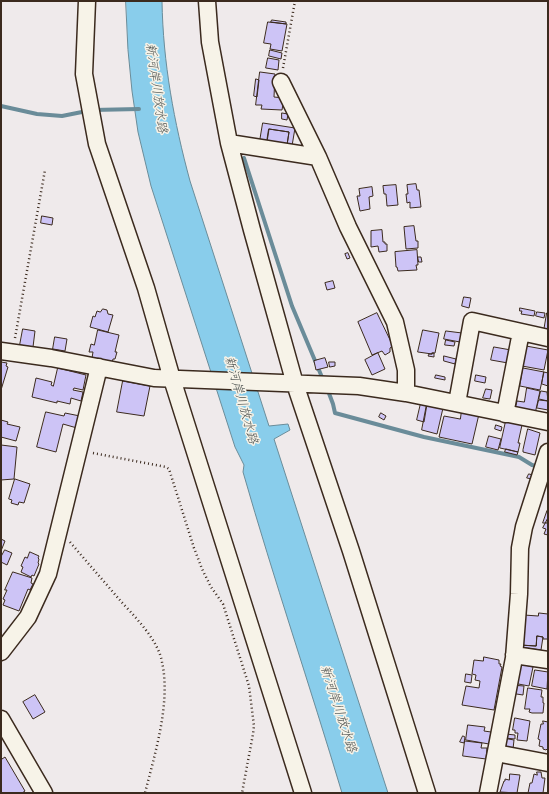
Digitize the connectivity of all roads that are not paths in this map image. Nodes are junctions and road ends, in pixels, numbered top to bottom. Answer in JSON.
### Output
{"nodes":[{"id":1,"x":87,"y":1,"type":"edge"},
{"id":2,"x":207,"y":1,"type":"edge"},
{"id":3,"x":281,"y":82,"type":"road end"},
{"id":4,"x":229,"y":143,"type":"junction"},
{"id":5,"x":318,"y":157,"type":"junction"},
{"id":6,"x":521,"y":332,"type":"junction"},
{"id":7,"x":548,"y":338,"type":"edge"},
{"id":8,"x":7,"y":352,"type":"edge"},
{"id":9,"x":99,"y":367,"type":"junction"},
{"id":10,"x":177,"y":379,"type":"junction"},
{"id":11,"x":291,"y":383,"type":"junction"},
{"id":12,"x":406,"y":393,"type":"junction"},
{"id":13,"x":457,"y":403,"type":"junction"},
{"id":14,"x":505,"y":414,"type":"junction"},
{"id":15,"x":548,"y":422,"type":"edge"},
{"id":16,"x":548,"y":452,"type":"edge"},
{"id":17,"x":544,"y":480,"type":"edge"},
{"id":18,"x":1,"y":652,"type":"edge"},
{"id":19,"x":514,"y":655,"type":"junction"},
{"id":20,"x":548,"y":660,"type":"edge"},
{"id":21,"x":1,"y":719,"type":"edge"},
{"id":22,"x":496,"y":753,"type":"junction"},
{"id":23,"x":548,"y":762,"type":"edge"},
{"id":24,"x":44,"y":793,"type":"edge"},
{"id":25,"x":303,"y":793,"type":"edge"},
{"id":26,"x":427,"y":793,"type":"edge"},
{"id":27,"x":488,"y":793,"type":"edge"}],
"edges":[{"from":1,"to":10,"type":"street"},
{"from":2,"to":4,"type":"street"},
{"from":3,"to":5,"type":"street"},
{"from":4,"to":5,"type":"street"},
{"from":4,"to":11,"type":"street"},
{"from":5,"to":12,"type":"street"},
{"from":6,"to":7,"type":"street"},
{"from":6,"to":13,"type":"street"},
{"from":6,"to":14,"type":"street"},
{"from":8,"to":9,"type":"street"},
{"from":9,"to":10,"type":"street"},
{"from":9,"to":18,"type":"street"},
{"from":10,"to":11,"type":"street"},
{"from":10,"to":25,"type":"street"},
{"from":11,"to":12,"type":"street"},
{"from":11,"to":26,"type":"street"},
{"from":12,"to":13,"type":"street"},
{"from":13,"to":14,"type":"street"},
{"from":14,"to":15,"type":"street"},
{"from":16,"to":17,"type":"street"},
{"from":17,"to":19,"type":"street"},
{"from":19,"to":20,"type":"street"},
{"from":19,"to":22,"type":"street"},
{"from":21,"to":24,"type":"street"},
{"from":22,"to":23,"type":"street"},
{"from":22,"to":27,"type":"street"}]}
